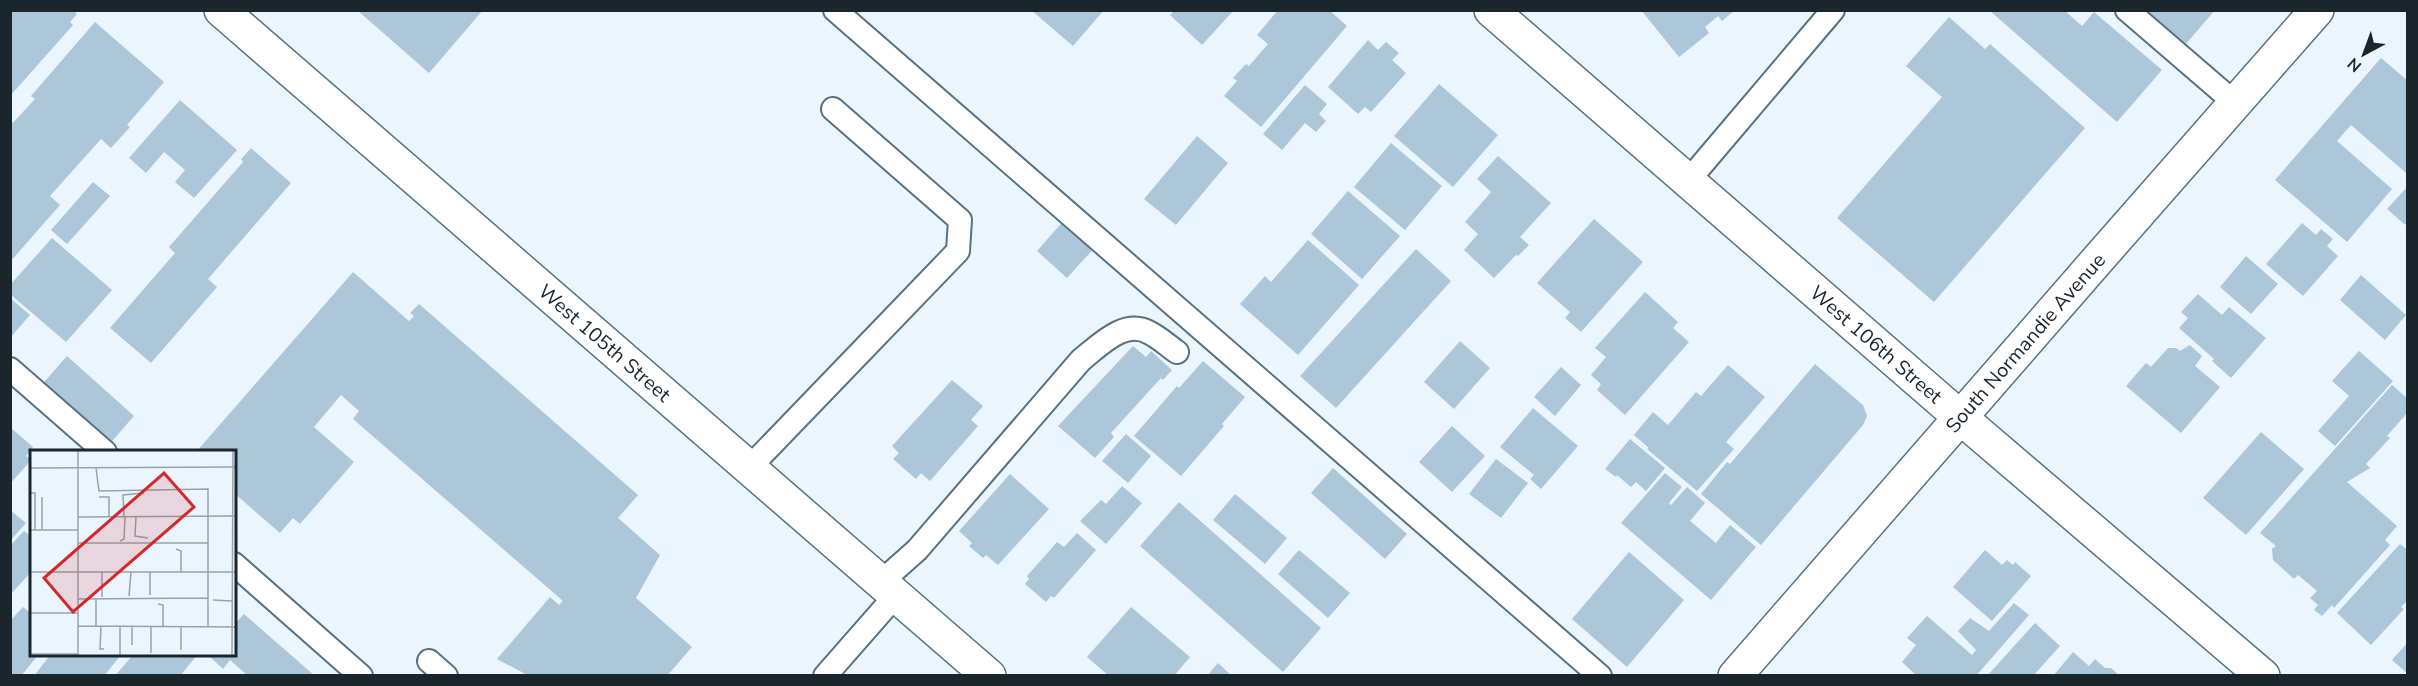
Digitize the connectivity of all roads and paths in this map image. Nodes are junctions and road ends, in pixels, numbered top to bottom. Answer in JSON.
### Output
{"nodes":[{"id":1,"x":221,"y":10,"type":"edge"},
{"id":2,"x":835,"y":10,"type":"edge"},
{"id":3,"x":1491,"y":10,"type":"edge"},
{"id":4,"x":1833,"y":10,"type":"edge"},
{"id":5,"x":2127,"y":10,"type":"edge"},
{"id":6,"x":2317,"y":10,"type":"edge"},
{"id":7,"x":2235,"y":103,"type":"junction"},
{"id":8,"x":833,"y":109,"type":"dead end"},
{"id":9,"x":1688,"y":181,"type":"junction"},
{"id":10,"x":1177,"y":352,"type":"dead end"},
{"id":11,"x":10,"y":369,"type":"edge"},
{"id":12,"x":1961,"y":418,"type":"junction"},
{"id":13,"x":103,"y":450,"type":"edge"},
{"id":14,"x":749,"y":468,"type":"junction"},
{"id":15,"x":236,"y":566,"type":"edge"},
{"id":16,"x":889,"y":589,"type":"junction"},
{"id":17,"x":429,"y":661,"type":"dead end"},
{"id":18,"x":361,"y":675,"type":"edge"},
{"id":19,"x":446,"y":675,"type":"edge"},
{"id":20,"x":825,"y":675,"type":"edge"},
{"id":21,"x":989,"y":675,"type":"edge"},
{"id":22,"x":1600,"y":675,"type":"edge"},
{"id":23,"x":1734,"y":675,"type":"edge"},
{"id":24,"x":2263,"y":675,"type":"edge"}],
"edges":[{"from":1,"to":14,"type":"street","name":"West 105th Street"},
{"from":2,"to":22,"type":"lane"},
{"from":3,"to":9,"type":"street","name":"West 106th Street"},
{"from":4,"to":9,"type":"lane"},
{"from":5,"to":7,"type":"lane"},
{"from":6,"to":7,"type":"street","name":"South Normandie Avenue"},
{"from":7,"to":12,"type":"street","name":"South Normandie Avenue"},
{"from":8,"to":14,"type":"lane"},
{"from":9,"to":12,"type":"street","name":"West 106th Street"},
{"from":10,"to":16,"type":"lane"},
{"from":11,"to":13,"type":"lane"},
{"from":12,"to":23,"type":"street","name":"South Normandie Avenue"},
{"from":12,"to":24,"type":"street","name":"West 106th Street"},
{"from":14,"to":16,"type":"street","name":"West 105th Street"},
{"from":15,"to":18,"type":"lane"},
{"from":16,"to":20,"type":"lane"},
{"from":16,"to":21,"type":"street","name":"West 105th Street"},
{"from":17,"to":19,"type":"lane"}]}
